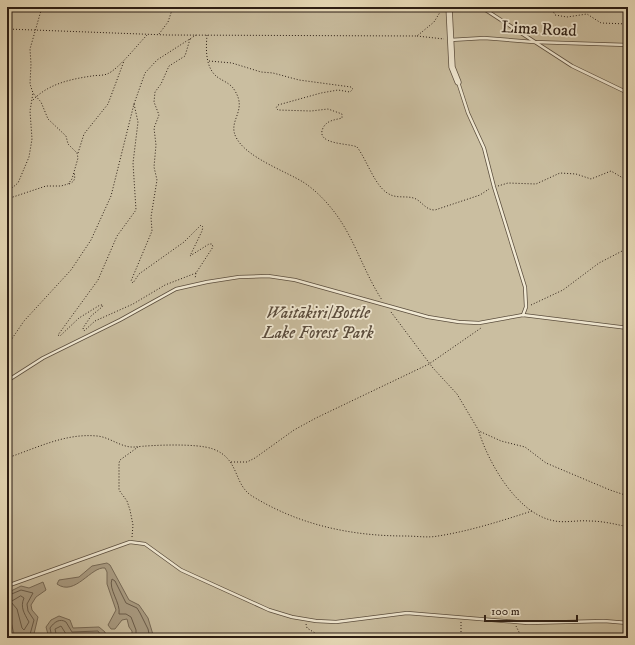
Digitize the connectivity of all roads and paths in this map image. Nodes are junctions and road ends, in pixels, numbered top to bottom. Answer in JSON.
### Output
{"nodes":[{"id":1,"x":42,"y":7,"type":"edge"},
{"id":2,"x":173,"y":7,"type":"edge"},
{"id":3,"x":444,"y":7,"type":"edge"},
{"id":4,"x":449,"y":7,"type":"edge"},
{"id":5,"x":481,"y":7,"type":"edge"},
{"id":6,"x":551,"y":7,"type":"edge"},
{"id":7,"x":628,"y":24,"type":"edge"},
{"id":8,"x":7,"y":29,"type":"edge"},
{"id":9,"x":34,"y":29,"type":"junction"},
{"id":10,"x":149,"y":33,"type":"junction"},
{"id":11,"x":159,"y":34,"type":"junction"},
{"id":12,"x":196,"y":35,"type":"junction"},
{"id":13,"x":207,"y":35,"type":"junction"},
{"id":14,"x":417,"y":36,"type":"junction"},
{"id":15,"x":190,"y":39,"type":"junction"},
{"id":16,"x":449,"y":40,"type":"junction"},
{"id":17,"x":534,"y":42,"type":"junction"},
{"id":18,"x":628,"y":44,"type":"edge"},
{"id":19,"x":125,"y":59,"type":"junction"},
{"id":20,"x":209,"y":61,"type":"junction"},
{"id":21,"x":458,"y":82,"type":"joint"},
{"id":22,"x":33,"y":93,"type":"junction"},
{"id":23,"x":628,"y":94,"type":"edge"},
{"id":24,"x":36,"y":96,"type":"junction"},
{"id":25,"x":33,"y":100,"type":"junction"},
{"id":26,"x":134,"y":104,"type":"junction"},
{"id":27,"x":78,"y":155,"type":"junction"},
{"id":28,"x":628,"y":181,"type":"edge"},
{"id":29,"x":494,"y":187,"type":"junction"},
{"id":30,"x":7,"y":192,"type":"edge"},
{"id":31,"x":7,"y":199,"type":"edge"},
{"id":32,"x":628,"y":248,"type":"edge"},
{"id":33,"x":196,"y":273,"type":"junction"},
{"id":34,"x":197,"y":284,"type":"junction"},
{"id":35,"x":385,"y":305,"type":"junction"},
{"id":36,"x":526,"y":307,"type":"junction"},
{"id":37,"x":524,"y":316,"type":"junction"},
{"id":38,"x":490,"y":322,"type":"junction"},
{"id":39,"x":628,"y":328,"type":"edge"},
{"id":40,"x":7,"y":346,"type":"edge"},
{"id":41,"x":429,"y":364,"type":"junction"},
{"id":42,"x":7,"y":381,"type":"edge"},
{"id":43,"x":479,"y":431,"type":"junction"},
{"id":44,"x":138,"y":446,"type":"junction"},
{"id":45,"x":7,"y":458,"type":"edge"},
{"id":46,"x":230,"y":462,"type":"junction"},
{"id":47,"x":628,"y":496,"type":"edge"},
{"id":48,"x":532,"y":511,"type":"junction"},
{"id":49,"x":628,"y":526,"type":"edge"},
{"id":50,"x":132,"y":542,"type":"junction"},
{"id":51,"x":7,"y":586,"type":"edge"},
{"id":52,"x":461,"y":617,"type":"junction"},
{"id":53,"x":304,"y":619,"type":"junction"},
{"id":54,"x":515,"y":622,"type":"junction"},
{"id":55,"x":628,"y":623,"type":"edge"},
{"id":56,"x":323,"y":638,"type":"edge"},
{"id":57,"x":463,"y":638,"type":"edge"},
{"id":58,"x":522,"y":638,"type":"edge"}],
"edges":[{"from":1,"to":9,"type":"path"},
{"from":2,"to":11,"type":"path"},
{"from":3,"to":14,"type":"path"},
{"from":4,"to":16,"type":"street"},
{"from":5,"to":17,"type":"lane"},
{"from":6,"to":7,"type":"path"},
{"from":8,"to":9,"type":"path"},
{"from":9,"to":10,"type":"path"},
{"from":9,"to":22,"type":"path"},
{"from":10,"to":11,"type":"path"},
{"from":10,"to":19,"type":"path"},
{"from":11,"to":12,"type":"path"},
{"from":12,"to":13,"type":"path"},
{"from":12,"to":15,"type":"path"},
{"from":13,"to":14,"type":"path"},
{"from":13,"to":20,"type":"path"},
{"from":14,"to":16,"type":"path"},
{"from":15,"to":26,"type":"path"},
{"from":15,"to":33,"type":"path"},
{"from":16,"to":17,"type":"lane","name":"Lima Road"},
{"from":16,"to":21,"type":"street"},
{"from":17,"to":18,"type":"lane","name":"Lima Road"},
{"from":17,"to":23,"type":"lane"},
{"from":19,"to":24,"type":"path"},
{"from":19,"to":27,"type":"path"},
{"from":20,"to":29,"type":"path"},
{"from":20,"to":35,"type":"path"},
{"from":21,"to":29,"type":"lane"},
{"from":22,"to":24,"type":"path"},
{"from":22,"to":25,"type":"path"},
{"from":24,"to":25,"type":"path"},
{"from":24,"to":27,"type":"path"},
{"from":25,"to":30,"type":"path"},
{"from":26,"to":33,"type":"path"},
{"from":26,"to":40,"type":"path"},
{"from":27,"to":31,"type":"path"},
{"from":28,"to":29,"type":"path"},
{"from":29,"to":36,"type":"lane"},
{"from":32,"to":36,"type":"path"},
{"from":33,"to":34,"type":"path"},
{"from":34,"to":35,"type":"lane"},
{"from":34,"to":42,"type":"lane"},
{"from":35,"to":38,"type":"lane"},
{"from":35,"to":41,"type":"path"},
{"from":36,"to":37,"type":"lane"},
{"from":37,"to":38,"type":"lane"},
{"from":37,"to":39,"type":"lane"},
{"from":38,"to":41,"type":"path"},
{"from":41,"to":43,"type":"path"},
{"from":41,"to":46,"type":"path"},
{"from":43,"to":47,"type":"path"},
{"from":43,"to":48,"type":"path"},
{"from":44,"to":45,"type":"path"},
{"from":44,"to":46,"type":"path"},
{"from":44,"to":50,"type":"path"},
{"from":46,"to":48,"type":"path"},
{"from":48,"to":49,"type":"path"},
{"from":50,"to":51,"type":"lane"},
{"from":50,"to":53,"type":"lane"},
{"from":52,"to":53,"type":"lane"},
{"from":52,"to":54,"type":"lane"},
{"from":52,"to":57,"type":"path"},
{"from":53,"to":56,"type":"path"},
{"from":54,"to":55,"type":"lane"},
{"from":54,"to":58,"type":"path"}]}
